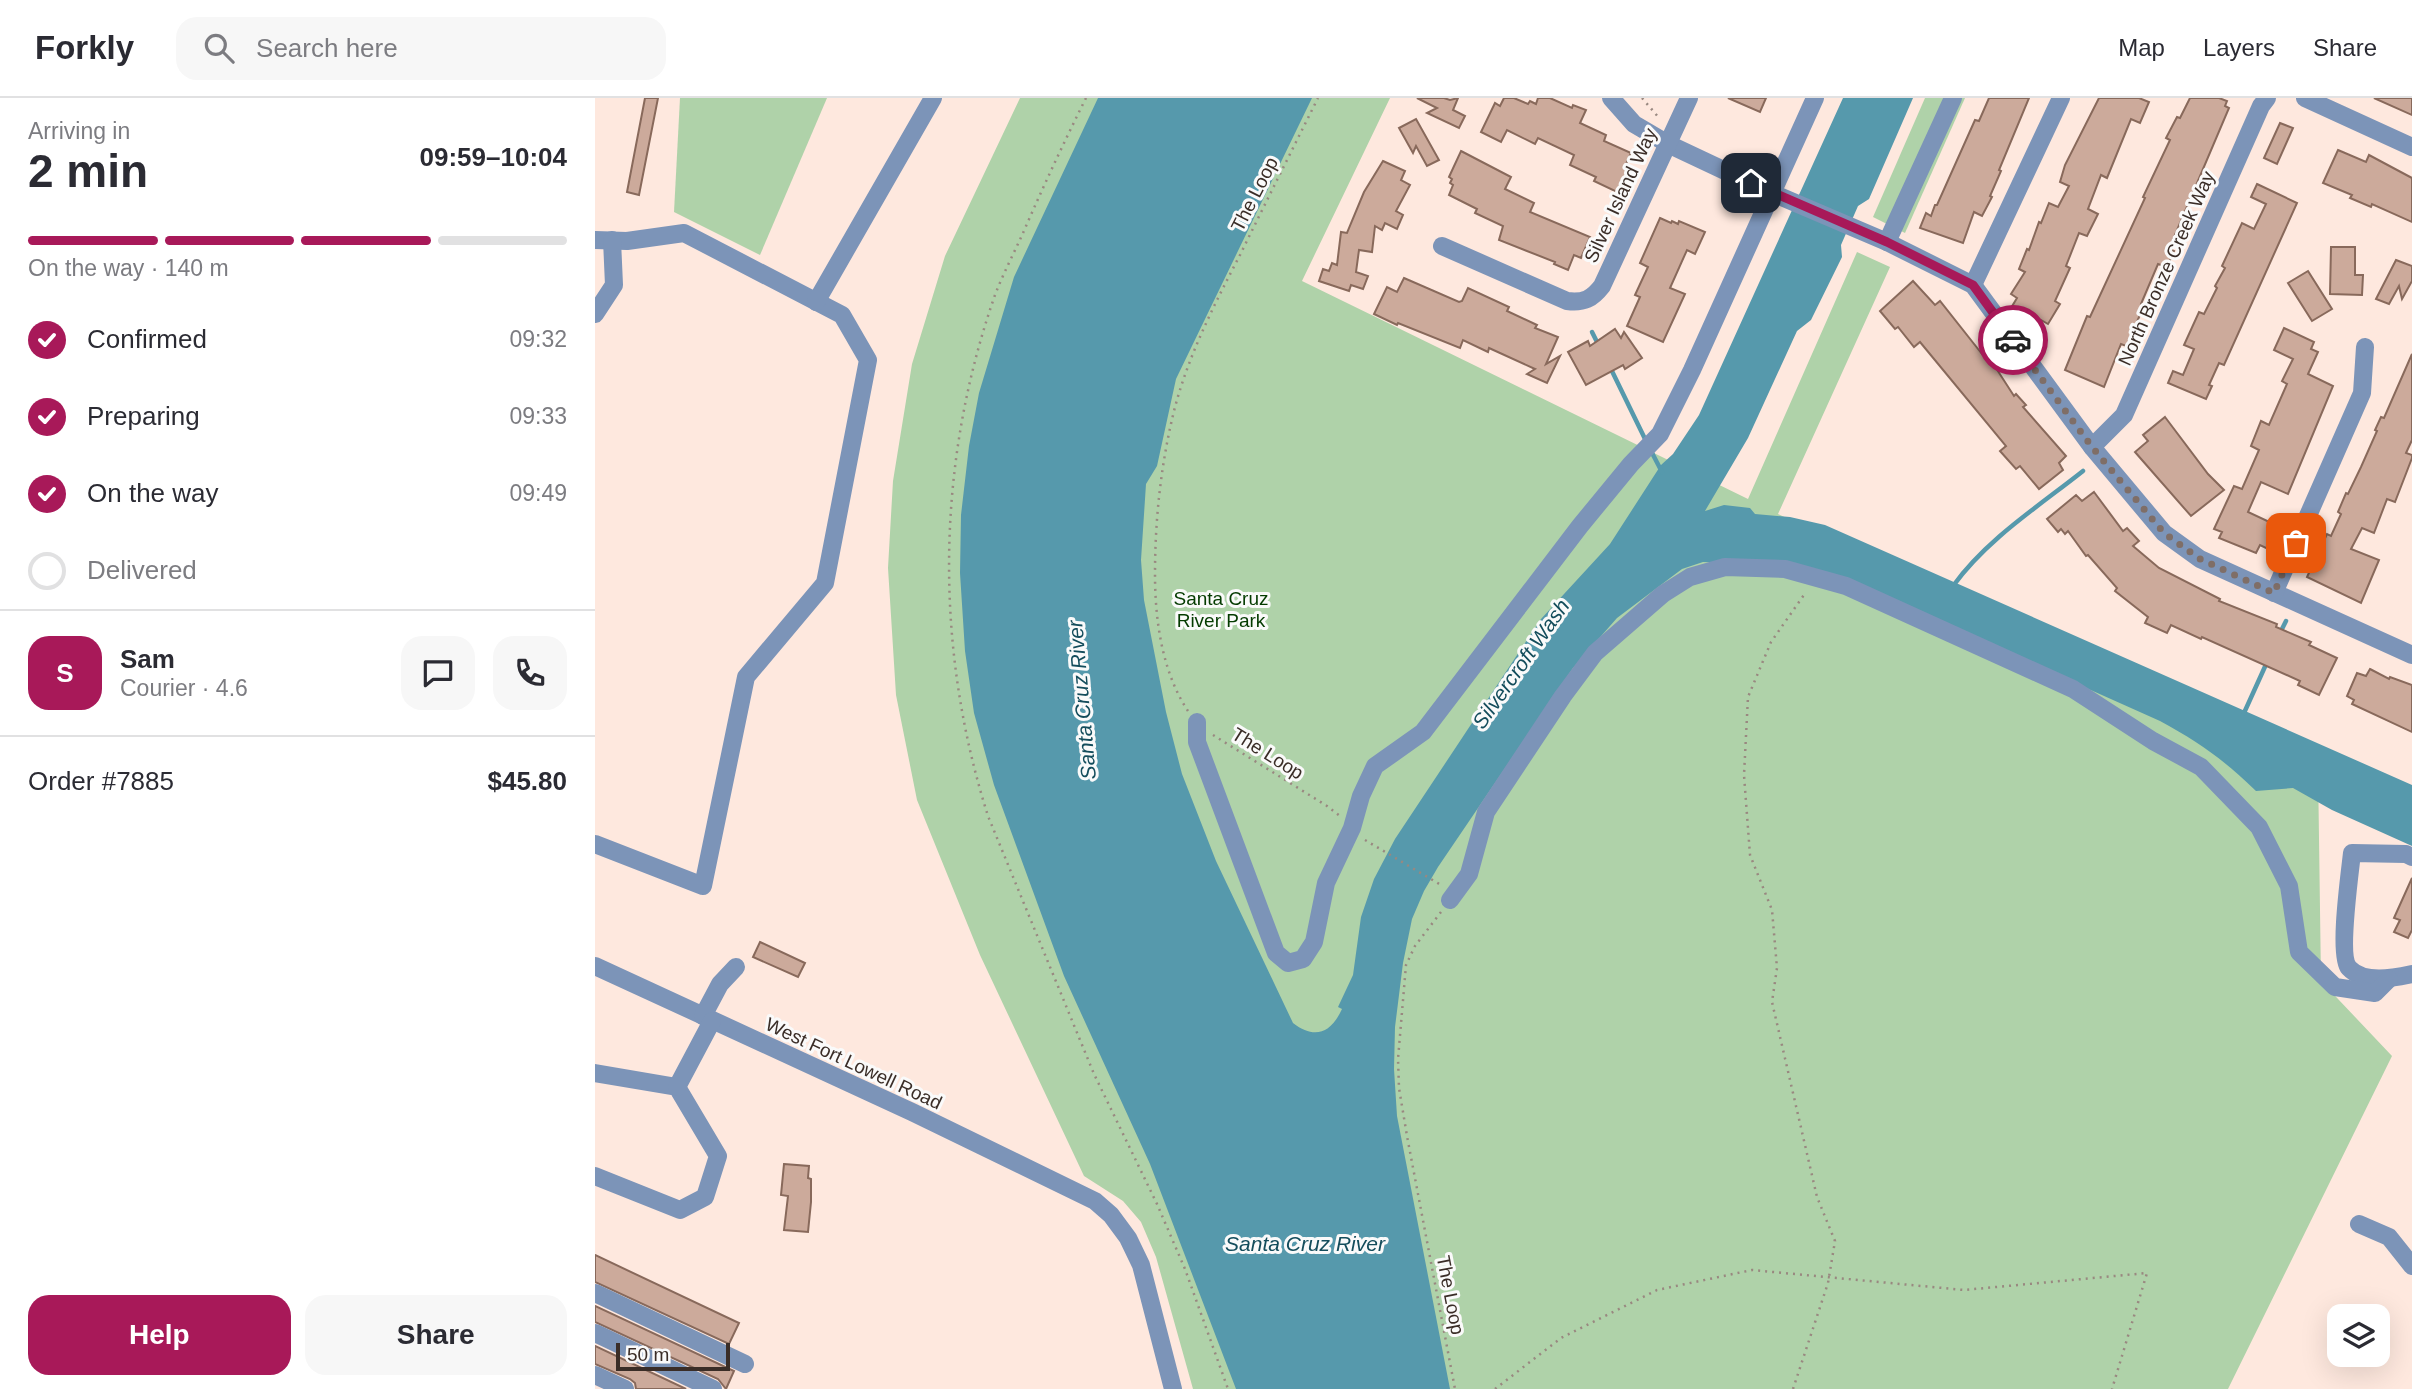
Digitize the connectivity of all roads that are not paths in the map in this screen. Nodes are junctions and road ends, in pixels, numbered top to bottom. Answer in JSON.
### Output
{"nodes":[{"id":1,"x":933,"y":98,"type":"edge"},
{"id":2,"x":1611,"y":98,"type":"edge"},
{"id":3,"x":1689,"y":98,"type":"edge"},
{"id":4,"x":1815,"y":98,"type":"edge"},
{"id":5,"x":1953,"y":98,"type":"edge"},
{"id":6,"x":2061,"y":98,"type":"edge"},
{"id":7,"x":2267,"y":98,"type":"edge"},
{"id":8,"x":2305,"y":98,"type":"edge"},
{"id":9,"x":1670,"y":139,"type":"junction"},
{"id":10,"x":2412,"y":147,"type":"edge"},
{"id":11,"x":1772,"y":193,"type":"junction"},
{"id":12,"x":603,"y":240,"type":"edge"},
{"id":13,"x":1887,"y":242,"type":"junction"},
{"id":14,"x":1442,"y":246,"type":"dead end"},
{"id":15,"x":1973,"y":285,"type":"junction"},
{"id":16,"x":816,"y":302,"type":"junction"},
{"id":17,"x":595,"y":314,"type":"edge"},
{"id":18,"x":2365,"y":347,"type":"dead end"},
{"id":19,"x":2092,"y":447,"type":"junction"},
{"id":20,"x":2274,"y":593,"type":"junction"},
{"id":21,"x":2412,"y":655,"type":"edge"},
{"id":22,"x":1197,"y":722,"type":"road end"},
{"id":23,"x":595,"y":844,"type":"edge"},
{"id":24,"x":2412,"y":857,"type":"edge"},
{"id":25,"x":1446,"y":893,"type":"road end"},
{"id":26,"x":595,"y":966,"type":"edge"},
{"id":27,"x":736,"y":967,"type":"dead end"},
{"id":28,"x":2412,"y":974,"type":"edge"},
{"id":29,"x":2389,"y":979,"type":"junction"},
{"id":30,"x":708,"y":1018,"type":"junction"},
{"id":31,"x":595,"y":1073,"type":"edge"},
{"id":32,"x":677,"y":1087,"type":"junction"},
{"id":33,"x":595,"y":1176,"type":"edge"},
{"id":34,"x":2359,"y":1224,"type":"dead end"},
{"id":35,"x":2412,"y":1266,"type":"edge"},
{"id":36,"x":595,"y":1293,"type":"edge"},
{"id":37,"x":595,"y":1333,"type":"edge"},
{"id":38,"x":745,"y":1364,"type":"dead end"},
{"id":39,"x":595,"y":1375,"type":"edge"},
{"id":40,"x":625,"y":1389,"type":"edge"},
{"id":41,"x":712,"y":1389,"type":"edge"},
{"id":42,"x":1173,"y":1389,"type":"edge"}],
"edges":[{"from":1,"to":16,"type":"street"},
{"from":2,"to":9,"type":"street"},
{"from":3,"to":9,"type":"street","name":"Silver Island Way"},
{"from":4,"to":11,"type":"street"},
{"from":5,"to":13,"type":"street"},
{"from":6,"to":15,"type":"street"},
{"from":7,"to":19,"type":"street","name":"North Bronze Creek Way"},
{"from":8,"to":10,"type":"street"},
{"from":9,"to":11,"type":"street"},
{"from":9,"to":14,"type":"street","name":"Silver Island Way"},
{"from":11,"to":13,"type":"street"},
{"from":11,"to":22,"type":"street"},
{"from":12,"to":16,"type":"street"},
{"from":12,"to":17,"type":"street"},
{"from":13,"to":15,"type":"street"},
{"from":15,"to":19,"type":"street"},
{"from":16,"to":23,"type":"street"},
{"from":18,"to":20,"type":"street"},
{"from":19,"to":20,"type":"street"},
{"from":20,"to":21,"type":"street"},
{"from":24,"to":29,"type":"street"},
{"from":25,"to":29,"type":"street"},
{"from":26,"to":30,"type":"street","name":"West Fort Lowell Road"},
{"from":27,"to":30,"type":"street"},
{"from":28,"to":29,"type":"street"},
{"from":30,"to":32,"type":"street"},
{"from":30,"to":42,"type":"street","name":"West Fort Lowell Road"},
{"from":31,"to":32,"type":"street"},
{"from":32,"to":33,"type":"street"},
{"from":34,"to":35,"type":"street"},
{"from":36,"to":38,"type":"street"},
{"from":37,"to":41,"type":"street"},
{"from":39,"to":40,"type":"street"}]}
